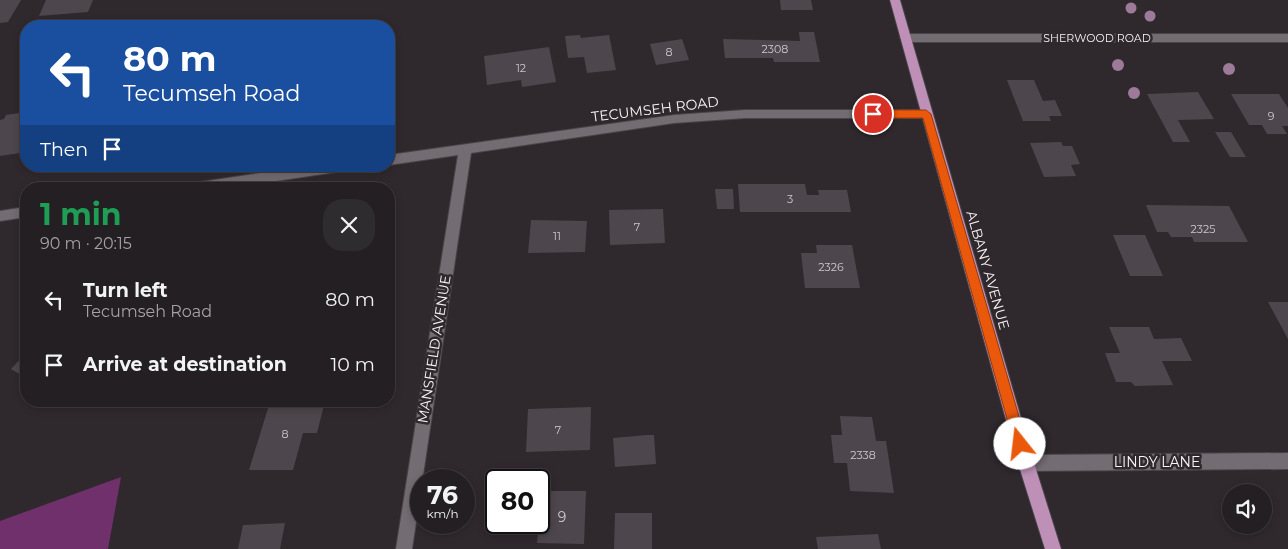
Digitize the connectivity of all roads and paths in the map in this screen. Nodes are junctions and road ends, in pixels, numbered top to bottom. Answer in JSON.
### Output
{"nodes":[{"id":1,"x":895,"y":0,"type":"edge"},
{"id":2,"x":906,"y":38,"type":"junction"},
{"id":3,"x":1288,"y":38,"type":"edge"},
{"id":4,"x":926,"y":114,"type":"junction"},
{"id":5,"x":465,"y":149,"type":"junction"},
{"id":6,"x":395,"y":159,"type":"edge"},
{"id":7,"x":302,"y":172,"type":"edge"},
{"id":8,"x":234,"y":182,"type":"edge"},
{"id":9,"x":20,"y":213,"type":"edge"},
{"id":10,"x":0,"y":216,"type":"edge"},
{"id":11,"x":1288,"y":461,"type":"edge"},
{"id":12,"x":1026,"y":463,"type":"junction"},
{"id":13,"x":404,"y":549,"type":"edge"},
{"id":14,"x":1052,"y":549,"type":"edge"}],
"edges":[{"from":1,"to":2,"type":"highway","name":"ALBANY AVENUE"},
{"from":2,"to":3,"type":"street","name":"SHERWOOD ROAD"},
{"from":2,"to":4,"type":"highway","name":"ALBANY AVENUE"},
{"from":4,"to":5,"type":"street","name":"TECUMSEH ROAD"},
{"from":4,"to":12,"type":"highway","name":"ALBANY AVENUE"},
{"from":5,"to":6,"type":"street","name":"TECUMSEH ROAD"},
{"from":5,"to":13,"type":"street","name":"MANSFIELD AVENUE"},
{"from":7,"to":8,"type":"street"},
{"from":9,"to":10,"type":"street"},
{"from":11,"to":12,"type":"street","name":"LINDY LANE"},
{"from":12,"to":14,"type":"highway","name":"ALBANY AVENUE"}]}
